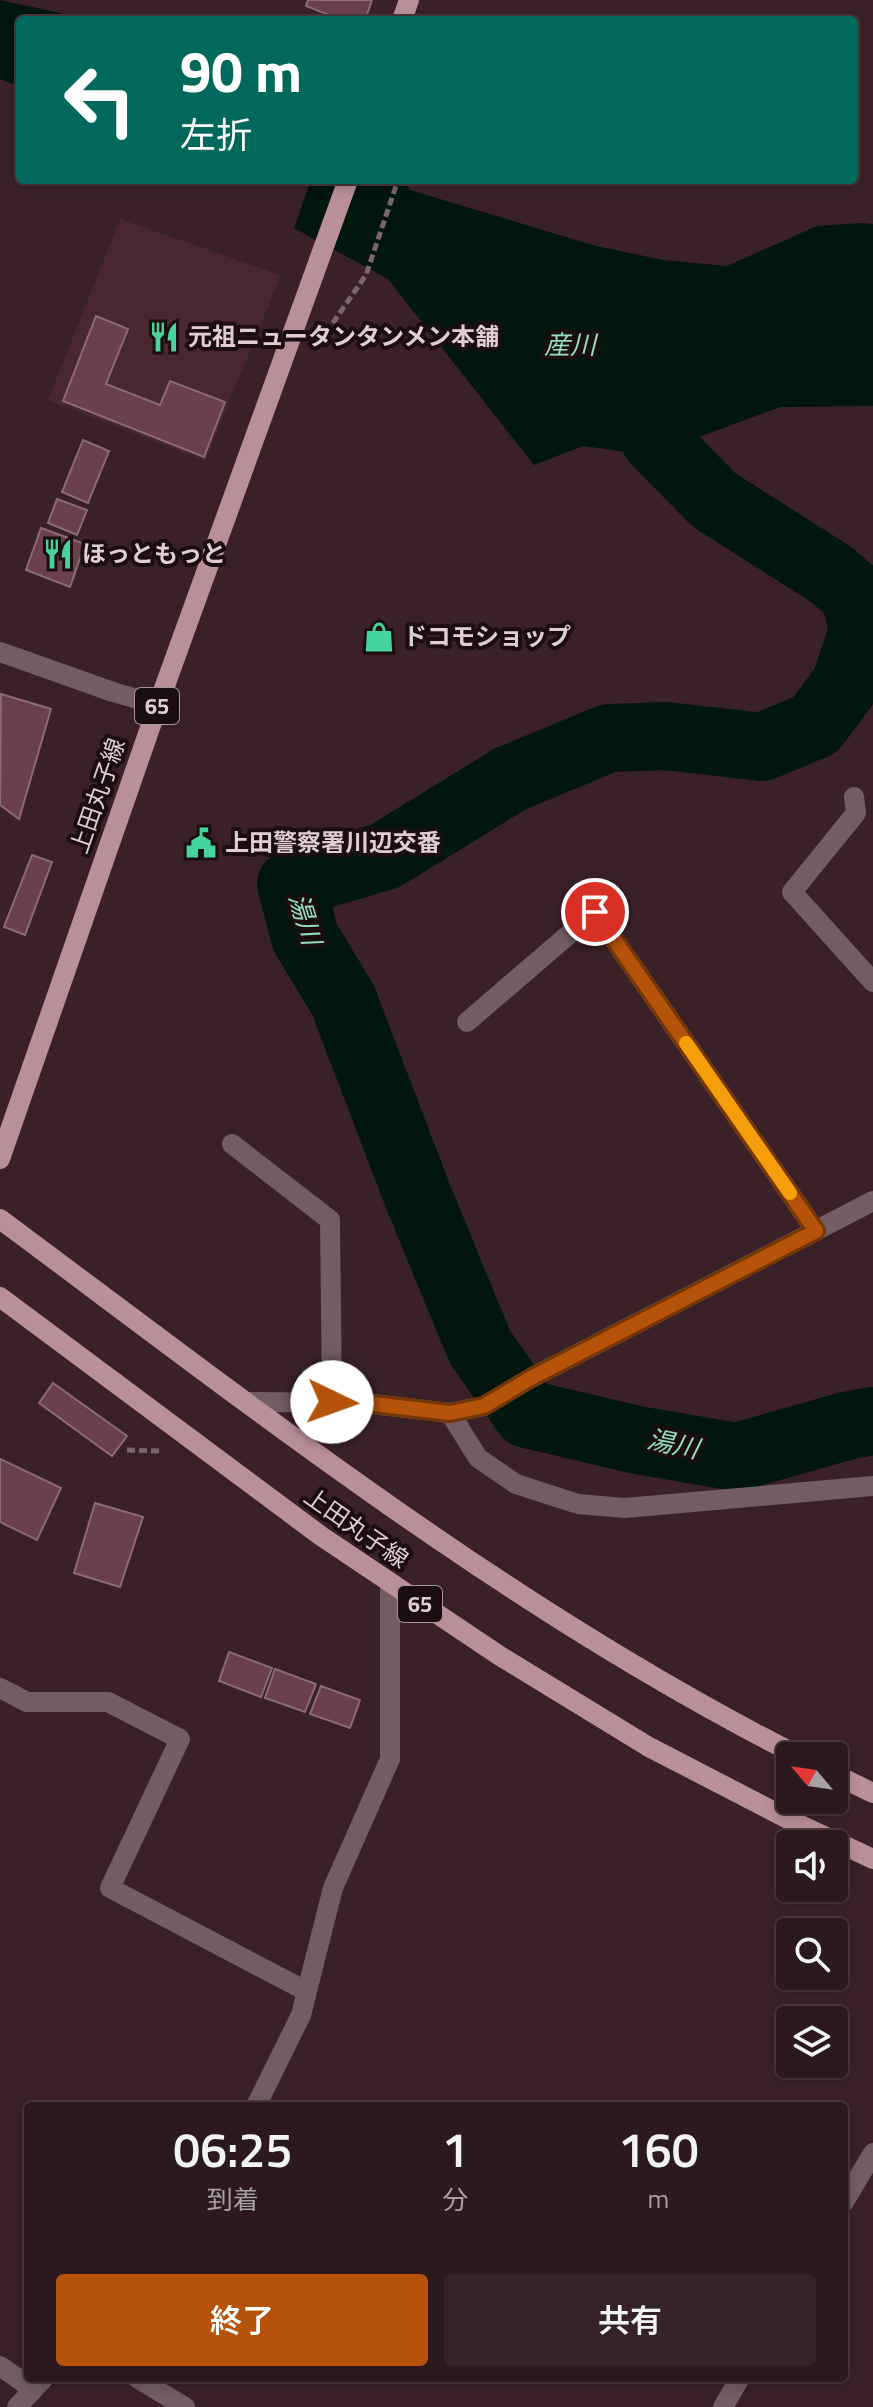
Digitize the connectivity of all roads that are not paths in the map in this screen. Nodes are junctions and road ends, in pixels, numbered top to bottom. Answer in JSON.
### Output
{"nodes":[{"id":1,"x":347,"y":184,"type":"edge"},
{"id":2,"x":0,"y":652,"type":"edge"},
{"id":3,"x":158,"y":705,"type":"junction"},
{"id":4,"x":854,"y":797,"type":"dead end"},
{"id":5,"x":873,"y":982,"type":"edge"},
{"id":6,"x":467,"y":1022,"type":"dead end"},
{"id":7,"x":232,"y":1144,"type":"dead end"},
{"id":8,"x":0,"y":1159,"type":"edge"},
{"id":9,"x":873,"y":1201,"type":"edge"},
{"id":10,"x":0,"y":1219,"type":"edge"},
{"id":11,"x":816,"y":1231,"type":"junction"},
{"id":12,"x":0,"y":1297,"type":"edge"},
{"id":13,"x":246,"y":1402,"type":"junction"},
{"id":14,"x":332,"y":1402,"type":"junction"},
{"id":15,"x":450,"y":1413,"type":"junction"},
{"id":16,"x":873,"y":1486,"type":"edge"},
{"id":17,"x":390,"y":1584,"type":"junction"},
{"id":18,"x":0,"y":1688,"type":"edge"},
{"id":19,"x":776,"y":1743,"type":"edge"},
{"id":20,"x":848,"y":1781,"type":"edge"},
{"id":21,"x":873,"y":1793,"type":"edge"},
{"id":22,"x":873,"y":1859,"type":"edge"},
{"id":23,"x":306,"y":1991,"type":"junction"},
{"id":24,"x":258,"y":2102,"type":"edge"},
{"id":25,"x":873,"y":2153,"type":"edge"},
{"id":26,"x":848,"y":2195,"type":"edge"},
{"id":27,"x":0,"y":2366,"type":"edge"},
{"id":28,"x":24,"y":2377,"type":"edge"},
{"id":29,"x":144,"y":2382,"type":"edge"},
{"id":30,"x":738,"y":2382,"type":"edge"},
{"id":31,"x":39,"y":2384,"type":"edge"},
{"id":32,"x":17,"y":2407,"type":"edge"},
{"id":33,"x":185,"y":2407,"type":"edge"},
{"id":34,"x":723,"y":2407,"type":"edge"}],
"edges":[{"from":1,"to":3,"type":"main road","name":"上田丸子線","number":"65"},
{"from":2,"to":3,"type":"street"},
{"from":3,"to":8,"type":"main road","name":"上田丸子線","number":"65"},
{"from":4,"to":5,"type":"street"},
{"from":6,"to":11,"type":"street"},
{"from":7,"to":14,"type":"street"},
{"from":9,"to":11,"type":"street"},
{"from":10,"to":13,"type":"main road","name":"上田丸子線"},
{"from":11,"to":15,"type":"street"},
{"from":12,"to":17,"type":"main road","name":"上田丸子線","number":"65"},
{"from":13,"to":14,"type":"street"},
{"from":13,"to":19,"type":"main road","name":"上田丸子線"},
{"from":14,"to":15,"type":"street"},
{"from":15,"to":16,"type":"street"},
{"from":17,"to":22,"type":"main road","name":"上田丸子線","number":"65"},
{"from":17,"to":23,"type":"street"},
{"from":18,"to":23,"type":"street"},
{"from":20,"to":21,"type":"main road"},
{"from":23,"to":24,"type":"street"},
{"from":25,"to":26,"type":"street"},
{"from":27,"to":28,"type":"street"},
{"from":29,"to":33,"type":"street"},
{"from":30,"to":34,"type":"street"},
{"from":31,"to":32,"type":"street"}]}
